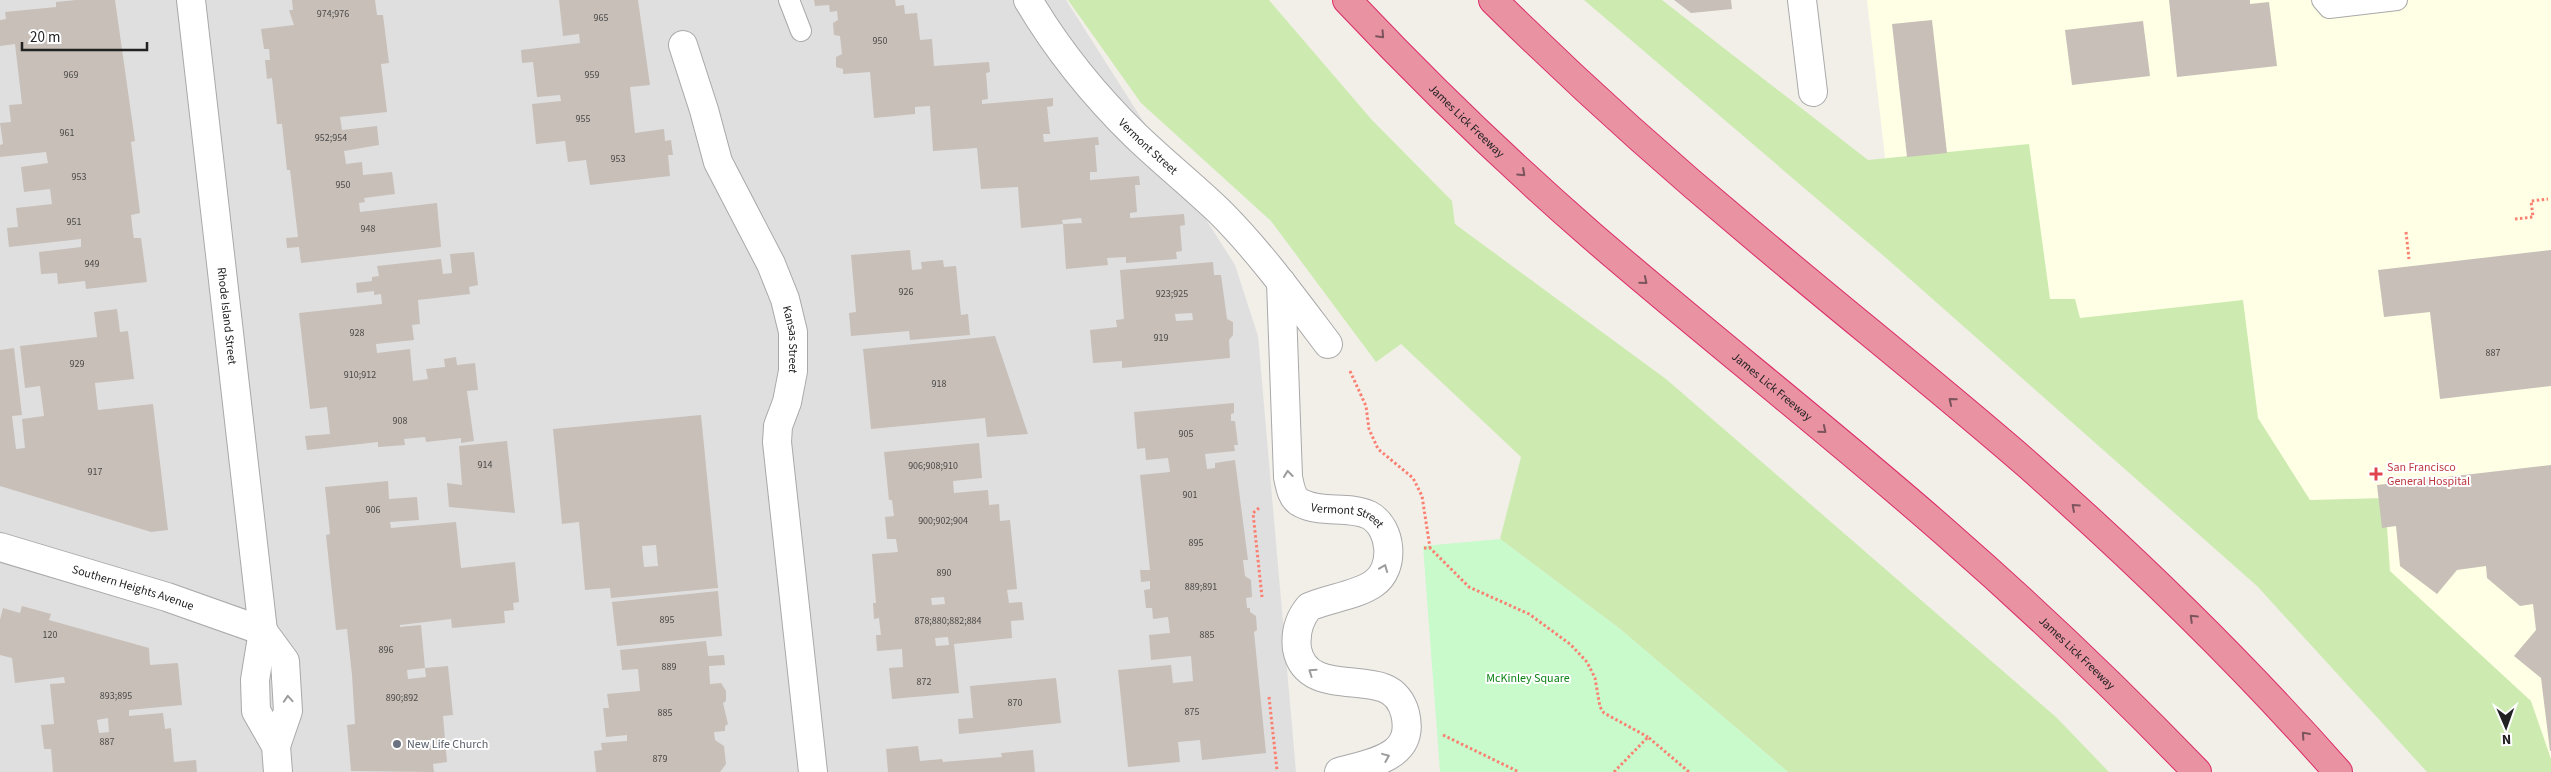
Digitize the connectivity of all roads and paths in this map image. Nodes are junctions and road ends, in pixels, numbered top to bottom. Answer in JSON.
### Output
{"nodes":[{"id":1,"x":191,"y":0,"type":"edge"},
{"id":2,"x":789,"y":0,"type":"edge"},
{"id":3,"x":1028,"y":0,"type":"edge"},
{"id":4,"x":1347,"y":0,"type":"edge"},
{"id":5,"x":1493,"y":0,"type":"edge"},
{"id":6,"x":1802,"y":0,"type":"edge"},
{"id":7,"x":2396,"y":0,"type":"edge"},
{"id":8,"x":2325,"y":4,"type":"edge"},
{"id":9,"x":801,"y":31,"type":"dead end"},
{"id":10,"x":682,"y":44,"type":"dead end"},
{"id":11,"x":1813,"y":92,"type":"dead end"},
{"id":12,"x":2548,"y":199,"type":"dead end"},
{"id":13,"x":2515,"y":219,"type":"dead end"},
{"id":14,"x":2406,"y":232,"type":"dead end"},
{"id":15,"x":2409,"y":259,"type":"dead end"},
{"id":16,"x":1281,"y":282,"type":"junction"},
{"id":17,"x":1328,"y":344,"type":"joint"},
{"id":18,"x":1253,"y":514,"type":"dead end"},
{"id":19,"x":0,"y":547,"type":"edge"},
{"id":20,"x":1388,"y":548,"type":"junction"},
{"id":21,"x":1430,"y":548,"type":"junction"},
{"id":22,"x":1262,"y":597,"type":"dead end"},
{"id":23,"x":264,"y":631,"type":"junction"},
{"id":24,"x":1269,"y":697,"type":"dead end"},
{"id":25,"x":1407,"y":727,"type":"junction"},
{"id":26,"x":1648,"y":737,"type":"junction"},
{"id":27,"x":277,"y":759,"type":"edge"},
{"id":28,"x":1277,"y":770,"type":"dead end"},
{"id":29,"x":814,"y":772,"type":"edge"},
{"id":30,"x":1339,"y":772,"type":"edge"},
{"id":31,"x":1519,"y":772,"type":"edge"},
{"id":32,"x":1614,"y":772,"type":"edge"},
{"id":33,"x":1689,"y":772,"type":"edge"},
{"id":34,"x":2197,"y":772,"type":"edge"},
{"id":35,"x":2338,"y":772,"type":"edge"}],
"edges":[{"from":1,"to":23,"type":"street","name":"Rhode Island Street"},
{"from":2,"to":9,"type":"lane"},
{"from":3,"to":16,"type":"street","name":"Vermont Street"},
{"from":4,"to":34,"type":"highway","name":"James Lick Freeway","one_way":true},
{"from":35,"to":5,"type":"highway","one_way":true},
{"from":6,"to":11,"type":"street"},
{"from":7,"to":8,"type":"lane"},
{"from":10,"to":29,"type":"street","name":"Kansas Street"},
{"from":12,"to":13,"type":"path"},
{"from":14,"to":15,"type":"path"},
{"from":16,"to":17,"type":"street","name":"Vermont Street"},
{"from":20,"to":16,"type":"street","name":"Vermont Street","one_way":true},
{"from":17,"to":21,"type":"path"},
{"from":18,"to":22,"type":"path"},
{"from":19,"to":23,"type":"street","name":"Southern Heights Avenue"},
{"from":20,"to":21,"type":"path"},
{"from":25,"to":20,"type":"street","name":"Vermont Street","one_way":true},
{"from":21,"to":26,"type":"path"},
{"from":23,"to":27,"type":"street","name":"Rhode Island Street"},
{"from":24,"to":28,"type":"path"},
{"from":30,"to":25,"type":"street","one_way":true},
{"from":25,"to":31,"type":"path"},
{"from":26,"to":32,"type":"path"},
{"from":26,"to":33,"type":"path"}]}
